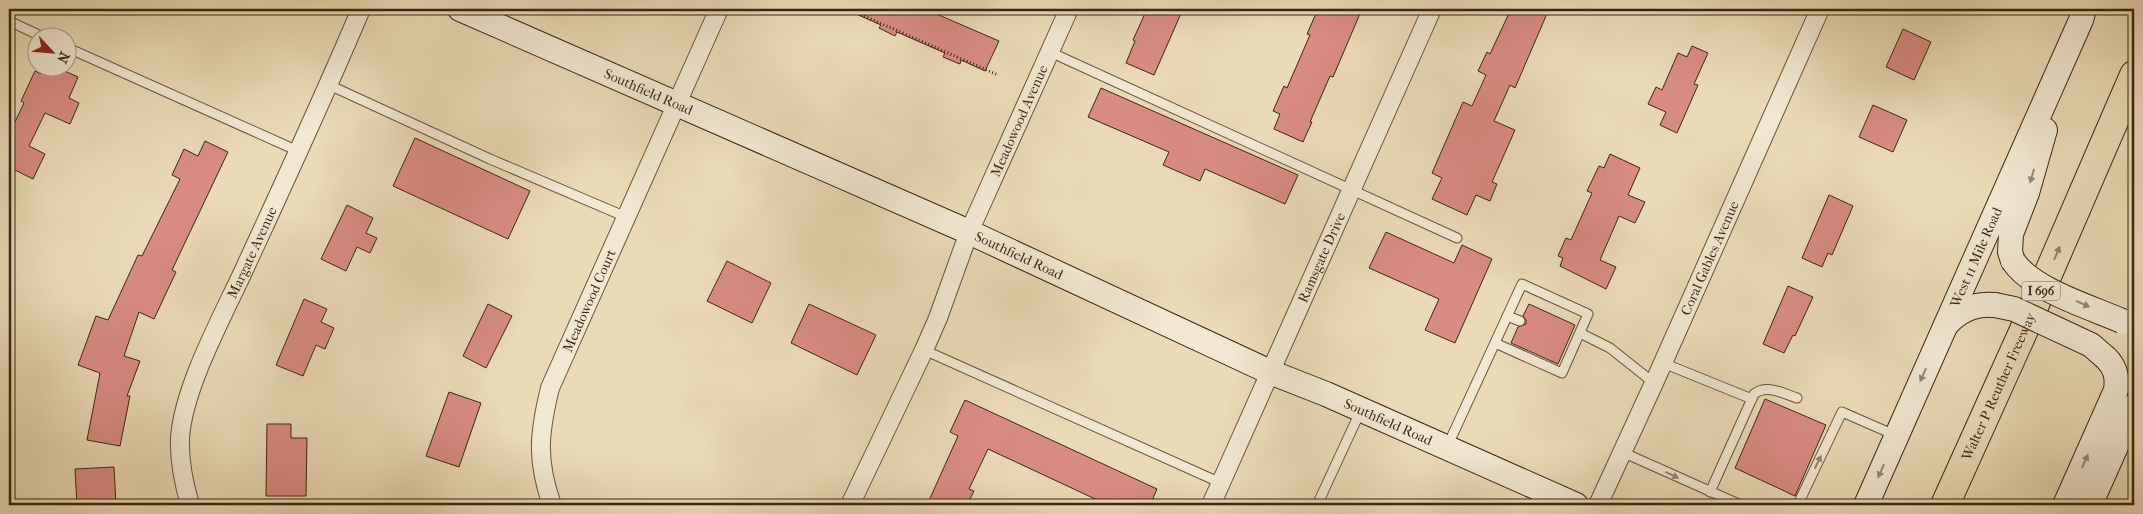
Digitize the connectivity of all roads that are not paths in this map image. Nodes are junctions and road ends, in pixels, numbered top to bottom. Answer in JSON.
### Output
{"nodes":[{"id":1,"x":361,"y":9,"type":"edge"},
{"id":2,"x":460,"y":9,"type":"edge"},
{"id":3,"x":719,"y":9,"type":"edge"},
{"id":4,"x":1069,"y":9,"type":"edge"},
{"id":5,"x":1432,"y":9,"type":"edge"},
{"id":6,"x":1820,"y":9,"type":"edge"},
{"id":7,"x":2084,"y":9,"type":"edge"},
{"id":8,"x":9,"y":21,"type":"edge"},
{"id":9,"x":28,"y":30,"type":"edge"},
{"id":10,"x":2070,"y":45,"type":"junction"},
{"id":11,"x":78,"y":52,"type":"edge"},
{"id":12,"x":1050,"y":52,"type":"junction"},
{"id":13,"x":2134,"y":75,"type":"edge"},
{"id":14,"x":329,"y":85,"type":"junction"},
{"id":15,"x":676,"y":104,"type":"junction"},
{"id":16,"x":298,"y":151,"type":"junction"},
{"id":17,"x":1352,"y":190,"type":"junction"},
{"id":18,"x":626,"y":217,"type":"junction"},
{"id":19,"x":969,"y":232,"type":"junction"},
{"id":20,"x":1457,"y":238,"type":"dead end"},
{"id":21,"x":1508,"y":316,"type":"junction"},
{"id":22,"x":1520,"y":321,"type":"dead end"},
{"id":23,"x":2128,"y":322,"type":"edge"},
{"id":24,"x":1946,"y":325,"type":"junction"},
{"id":25,"x":1580,"y":333,"type":"junction"},
{"id":26,"x":1495,"y":343,"type":"junction"},
{"id":27,"x":924,"y":350,"type":"junction"},
{"id":28,"x":1663,"y":363,"type":"junction"},
{"id":29,"x":1270,"y":372,"type":"junction"},
{"id":30,"x":1654,"y":382,"type":"junction"},
{"id":31,"x":1797,"y":398,"type":"dead end"},
{"id":32,"x":1752,"y":399,"type":"junction"},
{"id":33,"x":2134,"y":406,"type":"edge"},
{"id":34,"x":1361,"y":410,"type":"junction"},
{"id":35,"x":1897,"y":436,"type":"junction"},
{"id":36,"x":1447,"y":448,"type":"junction"},
{"id":37,"x":1622,"y":452,"type":"junction"},
{"id":38,"x":1221,"y":483,"type":"junction"},
{"id":39,"x":1710,"y":492,"type":"junction"},
{"id":40,"x":2075,"y":502,"type":"edge"},
{"id":41,"x":190,"y":505,"type":"edge"},
{"id":42,"x":552,"y":505,"type":"edge"},
{"id":43,"x":850,"y":505,"type":"edge"},
{"id":44,"x":1211,"y":505,"type":"edge"},
{"id":45,"x":1317,"y":505,"type":"edge"},
{"id":46,"x":1576,"y":505,"type":"edge"},
{"id":47,"x":1598,"y":505,"type":"edge"},
{"id":48,"x":1741,"y":505,"type":"edge"},
{"id":49,"x":1796,"y":505,"type":"edge"},
{"id":50,"x":1866,"y":505,"type":"edge"},
{"id":51,"x":1945,"y":505,"type":"edge"}],
"edges":[{"from":1,"to":14,"type":"street","name":"Margate Avenue"},
{"from":2,"to":15,"type":"main road","name":"Southfield Road"},
{"from":3,"to":15,"type":"street","name":"Meadowood Court"},
{"from":4,"to":12,"type":"street","name":"Meadowood Avenue"},
{"from":5,"to":17,"type":"street","name":"Ramsgate Drive"},
{"from":6,"to":28,"type":"street","name":"Coral Gables Avenue"},
{"from":7,"to":10,"type":"main road","name":"West 11 Mile Road"},
{"from":8,"to":9,"type":"lane"},
{"from":10,"to":23,"type":"main road","one_way":true,"bridge":true},
{"from":10,"to":24,"type":"main road","name":"West 11 Mile Road"},
{"from":11,"to":16,"type":"lane"},
{"from":12,"to":17,"type":"lane"},
{"from":12,"to":19,"type":"street","name":"Meadowood Avenue"},
{"from":51,"to":13,"type":"highway","name":"Walter P Reuther Freeway","number":"I 696","one_way":true},
{"from":14,"to":16,"type":"street","name":"Margate Avenue"},
{"from":14,"to":18,"type":"lane"},
{"from":15,"to":18,"type":"street","name":"Meadowood Court"},
{"from":15,"to":19,"type":"main road","name":"Southfield Road"},
{"from":16,"to":41,"type":"street","name":"Margate Avenue"},
{"from":17,"to":20,"type":"lane"},
{"from":17,"to":29,"type":"street","name":"Ramsgate Drive"},
{"from":18,"to":42,"type":"street","name":"Meadowood Court"},
{"from":19,"to":27,"type":"street"},
{"from":19,"to":29,"type":"main road","name":"Southfield Road"},
{"from":21,"to":22,"type":"lane"},
{"from":21,"to":25,"type":"lane"},
{"from":21,"to":26,"type":"lane"},
{"from":24,"to":35,"type":"main road","name":"West 11 Mile Road","one_way":true},
{"from":40,"to":24,"type":"main road","one_way":true,"bridge":true},
{"from":25,"to":26,"type":"lane"},
{"from":25,"to":30,"type":"lane"},
{"from":26,"to":36,"type":"lane"},
{"from":27,"to":38,"type":"lane"},
{"from":27,"to":43,"type":"street"},
{"from":28,"to":30,"type":"street","name":"Coral Gables Avenue"},
{"from":28,"to":32,"type":"lane"},
{"from":29,"to":34,"type":"main road","name":"Southfield Road"},
{"from":29,"to":38,"type":"street","name":"Ramsgate Drive"},
{"from":30,"to":37,"type":"street","name":"Coral Gables Avenue"},
{"from":31,"to":32,"type":"lane"},
{"from":32,"to":39,"type":"lane"},
{"from":33,"to":40,"type":"main road"},
{"from":34,"to":36,"type":"main road","name":"Southfield Road"},
{"from":34,"to":45,"type":"lane"},
{"from":49,"to":35,"type":"lane","one_way":true},
{"from":35,"to":50,"type":"main road","name":"West 11 Mile Road","one_way":true},
{"from":36,"to":46,"type":"main road","name":"Southfield Road"},
{"from":37,"to":39,"type":"lane","one_way":true},
{"from":37,"to":47,"type":"street","name":"Coral Gables Avenue"},
{"from":38,"to":44,"type":"street","name":"Ramsgate Drive"},
{"from":39,"to":48,"type":"lane"}]}
